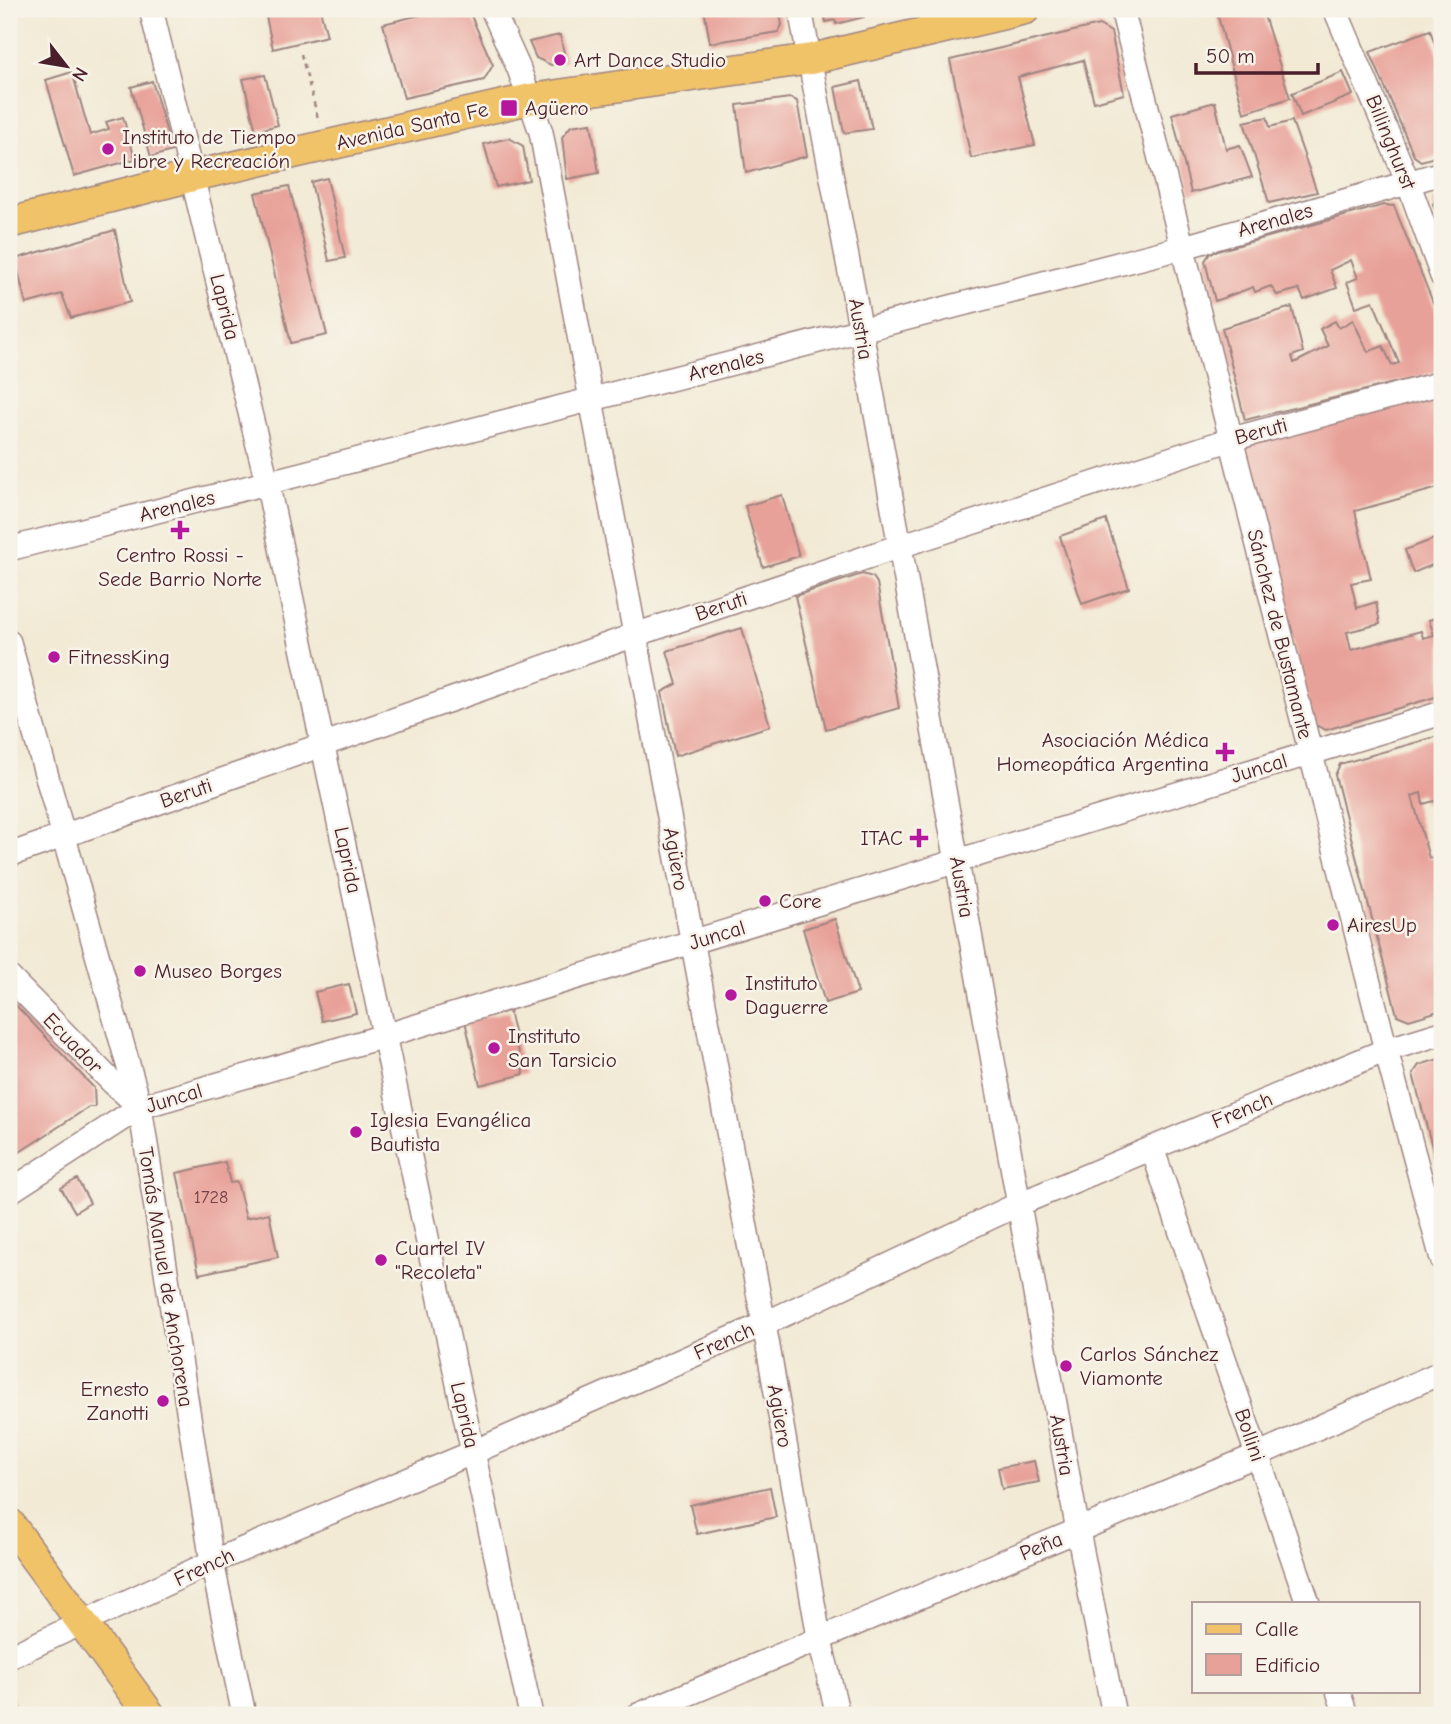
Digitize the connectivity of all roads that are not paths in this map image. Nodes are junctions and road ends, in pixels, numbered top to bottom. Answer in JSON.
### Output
{"nodes":[{"id":1,"x":151,"y":9,"type":"edge"},
{"id":2,"x":492,"y":9,"type":"edge"},
{"id":3,"x":800,"y":9,"type":"edge"},
{"id":4,"x":1025,"y":9,"type":"edge"},
{"id":5,"x":1122,"y":9,"type":"edge"},
{"id":6,"x":1335,"y":9,"type":"edge"},
{"id":7,"x":811,"y":59,"type":"junction"},
{"id":8,"x":530,"y":99,"type":"junction"},
{"id":9,"x":1442,"y":173,"type":"edge"},
{"id":10,"x":193,"y":176,"type":"junction"},
{"id":11,"x":1408,"y":182,"type":"junction"},
{"id":12,"x":9,"y":223,"type":"edge"},
{"id":13,"x":1184,"y":247,"type":"junction"},
{"id":14,"x":1442,"y":276,"type":"edge"},
{"id":15,"x":862,"y":331,"type":"junction"},
{"id":16,"x":1442,"y":383,"type":"edge"},
{"id":17,"x":590,"y":398,"type":"junction"},
{"id":18,"x":1232,"y":439,"type":"junction"},
{"id":19,"x":267,"y":482,"type":"junction"},
{"id":20,"x":900,"y":546,"type":"junction"},
{"id":21,"x":9,"y":549,"type":"edge"},
{"id":22,"x":635,"y":635,"type":"junction"},
{"id":23,"x":9,"y":642,"type":"edge"},
{"id":24,"x":1442,"y":713,"type":"edge"},
{"id":25,"x":324,"y":744,"type":"junction"},
{"id":26,"x":1310,"y":753,"type":"junction"},
{"id":27,"x":63,"y":836,"type":"junction"},
{"id":28,"x":9,"y":855,"type":"edge"},
{"id":29,"x":958,"y":862,"type":"junction"},
{"id":30,"x":692,"y":942,"type":"junction"},
{"id":31,"x":9,"y":977,"type":"edge"},
{"id":32,"x":118,"y":1032,"type":"junction"},
{"id":33,"x":1442,"y":1033,"type":"edge"},
{"id":34,"x":384,"y":1036,"type":"junction"},
{"id":35,"x":78,"y":1048,"type":"junction"},
{"id":36,"x":1385,"y":1050,"type":"junction"},
{"id":37,"x":140,"y":1107,"type":"junction"},
{"id":38,"x":1152,"y":1148,"type":"junction"},
{"id":39,"x":9,"y":1192,"type":"edge"},
{"id":40,"x":1019,"y":1204,"type":"junction"},
{"id":41,"x":1442,"y":1259,"type":"edge"},
{"id":42,"x":764,"y":1324,"type":"junction"},
{"id":43,"x":1442,"y":1372,"type":"edge"},
{"id":44,"x":474,"y":1452,"type":"junction"},
{"id":45,"x":1257,"y":1455,"type":"junction"},
{"id":46,"x":9,"y":1523,"type":"edge"},
{"id":47,"x":1078,"y":1531,"type":"junction"},
{"id":48,"x":212,"y":1562,"type":"junction"},
{"id":49,"x":1308,"y":1602,"type":"edge"},
{"id":50,"x":84,"y":1624,"type":"junction"},
{"id":51,"x":819,"y":1637,"type":"junction"},
{"id":52,"x":9,"y":1657,"type":"edge"},
{"id":53,"x":1338,"y":1692,"type":"edge"},
{"id":54,"x":150,"y":1715,"type":"edge"},
{"id":55,"x":244,"y":1715,"type":"edge"},
{"id":56,"x":531,"y":1715,"type":"edge"},
{"id":57,"x":638,"y":1715,"type":"edge"},
{"id":58,"x":838,"y":1715,"type":"edge"},
{"id":59,"x":1114,"y":1715,"type":"edge"},
{"id":60,"x":1346,"y":1715,"type":"edge"}],
"edges":[{"from":1,"to":10,"type":"street","name":"Laprida"},
{"from":2,"to":8,"type":"street","name":"Agüero"},
{"from":3,"to":7,"type":"street","name":"Austria"},
{"from":4,"to":7,"type":"main road","name":"Avenida Santa Fe"},
{"from":5,"to":13,"type":"street","name":"Sánchez de Bustamante"},
{"from":6,"to":11,"type":"street","name":"Billinghurst"},
{"from":7,"to":8,"type":"main road","name":"Avenida Santa Fe"},
{"from":7,"to":15,"type":"street","name":"Austria"},
{"from":8,"to":10,"type":"main road","name":"Avenida Santa Fe"},
{"from":8,"to":17,"type":"street","name":"Agüero"},
{"from":9,"to":11,"type":"street","name":"Arenales"},
{"from":10,"to":12,"type":"main road","name":"Avenida Santa Fe"},
{"from":10,"to":19,"type":"street","name":"Laprida"},
{"from":11,"to":13,"type":"street","name":"Arenales"},
{"from":11,"to":14,"type":"street","name":"Billinghurst"},
{"from":13,"to":15,"type":"street","name":"Arenales"},
{"from":13,"to":18,"type":"street","name":"Sánchez de Bustamante"},
{"from":15,"to":17,"type":"street","name":"Arenales"},
{"from":15,"to":20,"type":"street","name":"Austria"},
{"from":16,"to":18,"type":"street","name":"Beruti"},
{"from":17,"to":19,"type":"street","name":"Arenales"},
{"from":17,"to":22,"type":"street","name":"Agüero"},
{"from":18,"to":20,"type":"street","name":"Beruti"},
{"from":18,"to":26,"type":"street","name":"Sánchez de Bustamante"},
{"from":19,"to":21,"type":"street","name":"Arenales"},
{"from":19,"to":25,"type":"street","name":"Laprida"},
{"from":20,"to":22,"type":"street","name":"Beruti"},
{"from":20,"to":29,"type":"street","name":"Austria"},
{"from":22,"to":25,"type":"street","name":"Beruti"},
{"from":22,"to":30,"type":"street","name":"Agüero"},
{"from":23,"to":27,"type":"street","name":"Tomás Manuel de Anchorena"},
{"from":24,"to":26,"type":"street","name":"Juncal"},
{"from":25,"to":27,"type":"street","name":"Beruti"},
{"from":25,"to":34,"type":"street","name":"Laprida"},
{"from":26,"to":29,"type":"street","name":"Juncal"},
{"from":26,"to":36,"type":"street","name":"Sánchez de Bustamante"},
{"from":27,"to":28,"type":"street","name":"Beruti"},
{"from":27,"to":32,"type":"street","name":"Tomás Manuel de Anchorena"},
{"from":29,"to":30,"type":"street","name":"Juncal"},
{"from":29,"to":40,"type":"street","name":"Austria"},
{"from":30,"to":34,"type":"street","name":"Juncal"},
{"from":30,"to":42,"type":"street","name":"Agüero"},
{"from":31,"to":35,"type":"street","name":"Ecuador"},
{"from":32,"to":35,"type":"street"},
{"from":32,"to":37,"type":"street","name":"Tomás Manuel de Anchorena"},
{"from":33,"to":36,"type":"street","name":"French"},
{"from":34,"to":37,"type":"street","name":"Juncal"},
{"from":34,"to":44,"type":"street","name":"Laprida"},
{"from":35,"to":37,"type":"street","name":"Ecuador"},
{"from":36,"to":38,"type":"street","name":"French"},
{"from":36,"to":41,"type":"street","name":"Sánchez de Bustamante"},
{"from":37,"to":39,"type":"street","name":"Juncal"},
{"from":37,"to":48,"type":"street","name":"Tomás Manuel de Anchorena"},
{"from":38,"to":40,"type":"street","name":"French"},
{"from":38,"to":45,"type":"street","name":"Bollini"},
{"from":40,"to":42,"type":"street","name":"French"},
{"from":40,"to":47,"type":"street","name":"Austria"},
{"from":42,"to":44,"type":"street","name":"French"},
{"from":42,"to":51,"type":"street","name":"Agüero"},
{"from":43,"to":45,"type":"street","name":"Peña"},
{"from":44,"to":48,"type":"street","name":"French"},
{"from":44,"to":56,"type":"street","name":"Laprida"},
{"from":45,"to":47,"type":"street","name":"Peña"},
{"from":45,"to":49,"type":"street","name":"Bollini"},
{"from":46,"to":50,"type":"main road"},
{"from":47,"to":51,"type":"street","name":"Peña"},
{"from":47,"to":59,"type":"street","name":"Austria"},
{"from":48,"to":50,"type":"street","name":"French"},
{"from":48,"to":55,"type":"street","name":"Tomás Manuel de Anchorena"},
{"from":50,"to":52,"type":"street","name":"French"},
{"from":50,"to":54,"type":"main road"},
{"from":51,"to":57,"type":"street","name":"Peña"},
{"from":51,"to":58,"type":"street","name":"Agüero"},
{"from":53,"to":60,"type":"street"}]}
